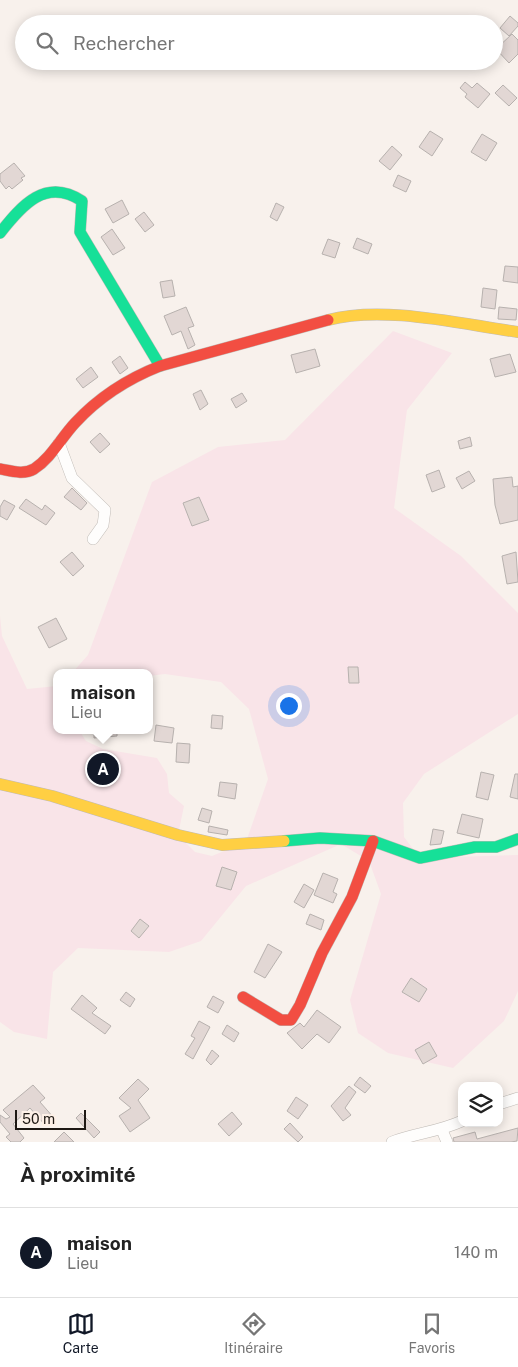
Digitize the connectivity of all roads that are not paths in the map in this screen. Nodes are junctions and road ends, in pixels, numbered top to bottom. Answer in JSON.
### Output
{"nodes":[{"id":1,"x":0,"y":233,"type":"edge"},
{"id":2,"x":518,"y":332,"type":"edge"},
{"id":3,"x":160,"y":366,"type":"junction"},
{"id":4,"x":59,"y":443,"type":"junction"},
{"id":5,"x":0,"y":468,"type":"edge"},
{"id":6,"x":93,"y":539,"type":"dead end"},
{"id":7,"x":0,"y":784,"type":"edge"},
{"id":8,"x":518,"y":839,"type":"edge"},
{"id":9,"x":373,"y":841,"type":"junction"},
{"id":10,"x":243,"y":997,"type":"dead end"},
{"id":11,"x":518,"y":1098,"type":"edge"},
{"id":12,"x":503,"y":1103,"type":"edge"},
{"id":13,"x":458,"y":1123,"type":"edge"},
{"id":14,"x":442,"y":1130,"type":"junction"},
{"id":15,"x":392,"y":1142,"type":"edge"},
{"id":16,"x":446,"y":1142,"type":"edge"}],
"edges":[{"from":1,"to":3,"type":"street"},
{"from":2,"to":3,"type":"street"},
{"from":3,"to":4,"type":"street"},
{"from":4,"to":5,"type":"street"},
{"from":4,"to":6,"type":"street"},
{"from":7,"to":9,"type":"street"},
{"from":8,"to":9,"type":"street"},
{"from":9,"to":10,"type":"street"},
{"from":11,"to":12,"type":"street"},
{"from":13,"to":14,"type":"street"},
{"from":14,"to":15,"type":"street"},
{"from":14,"to":16,"type":"street"}]}
